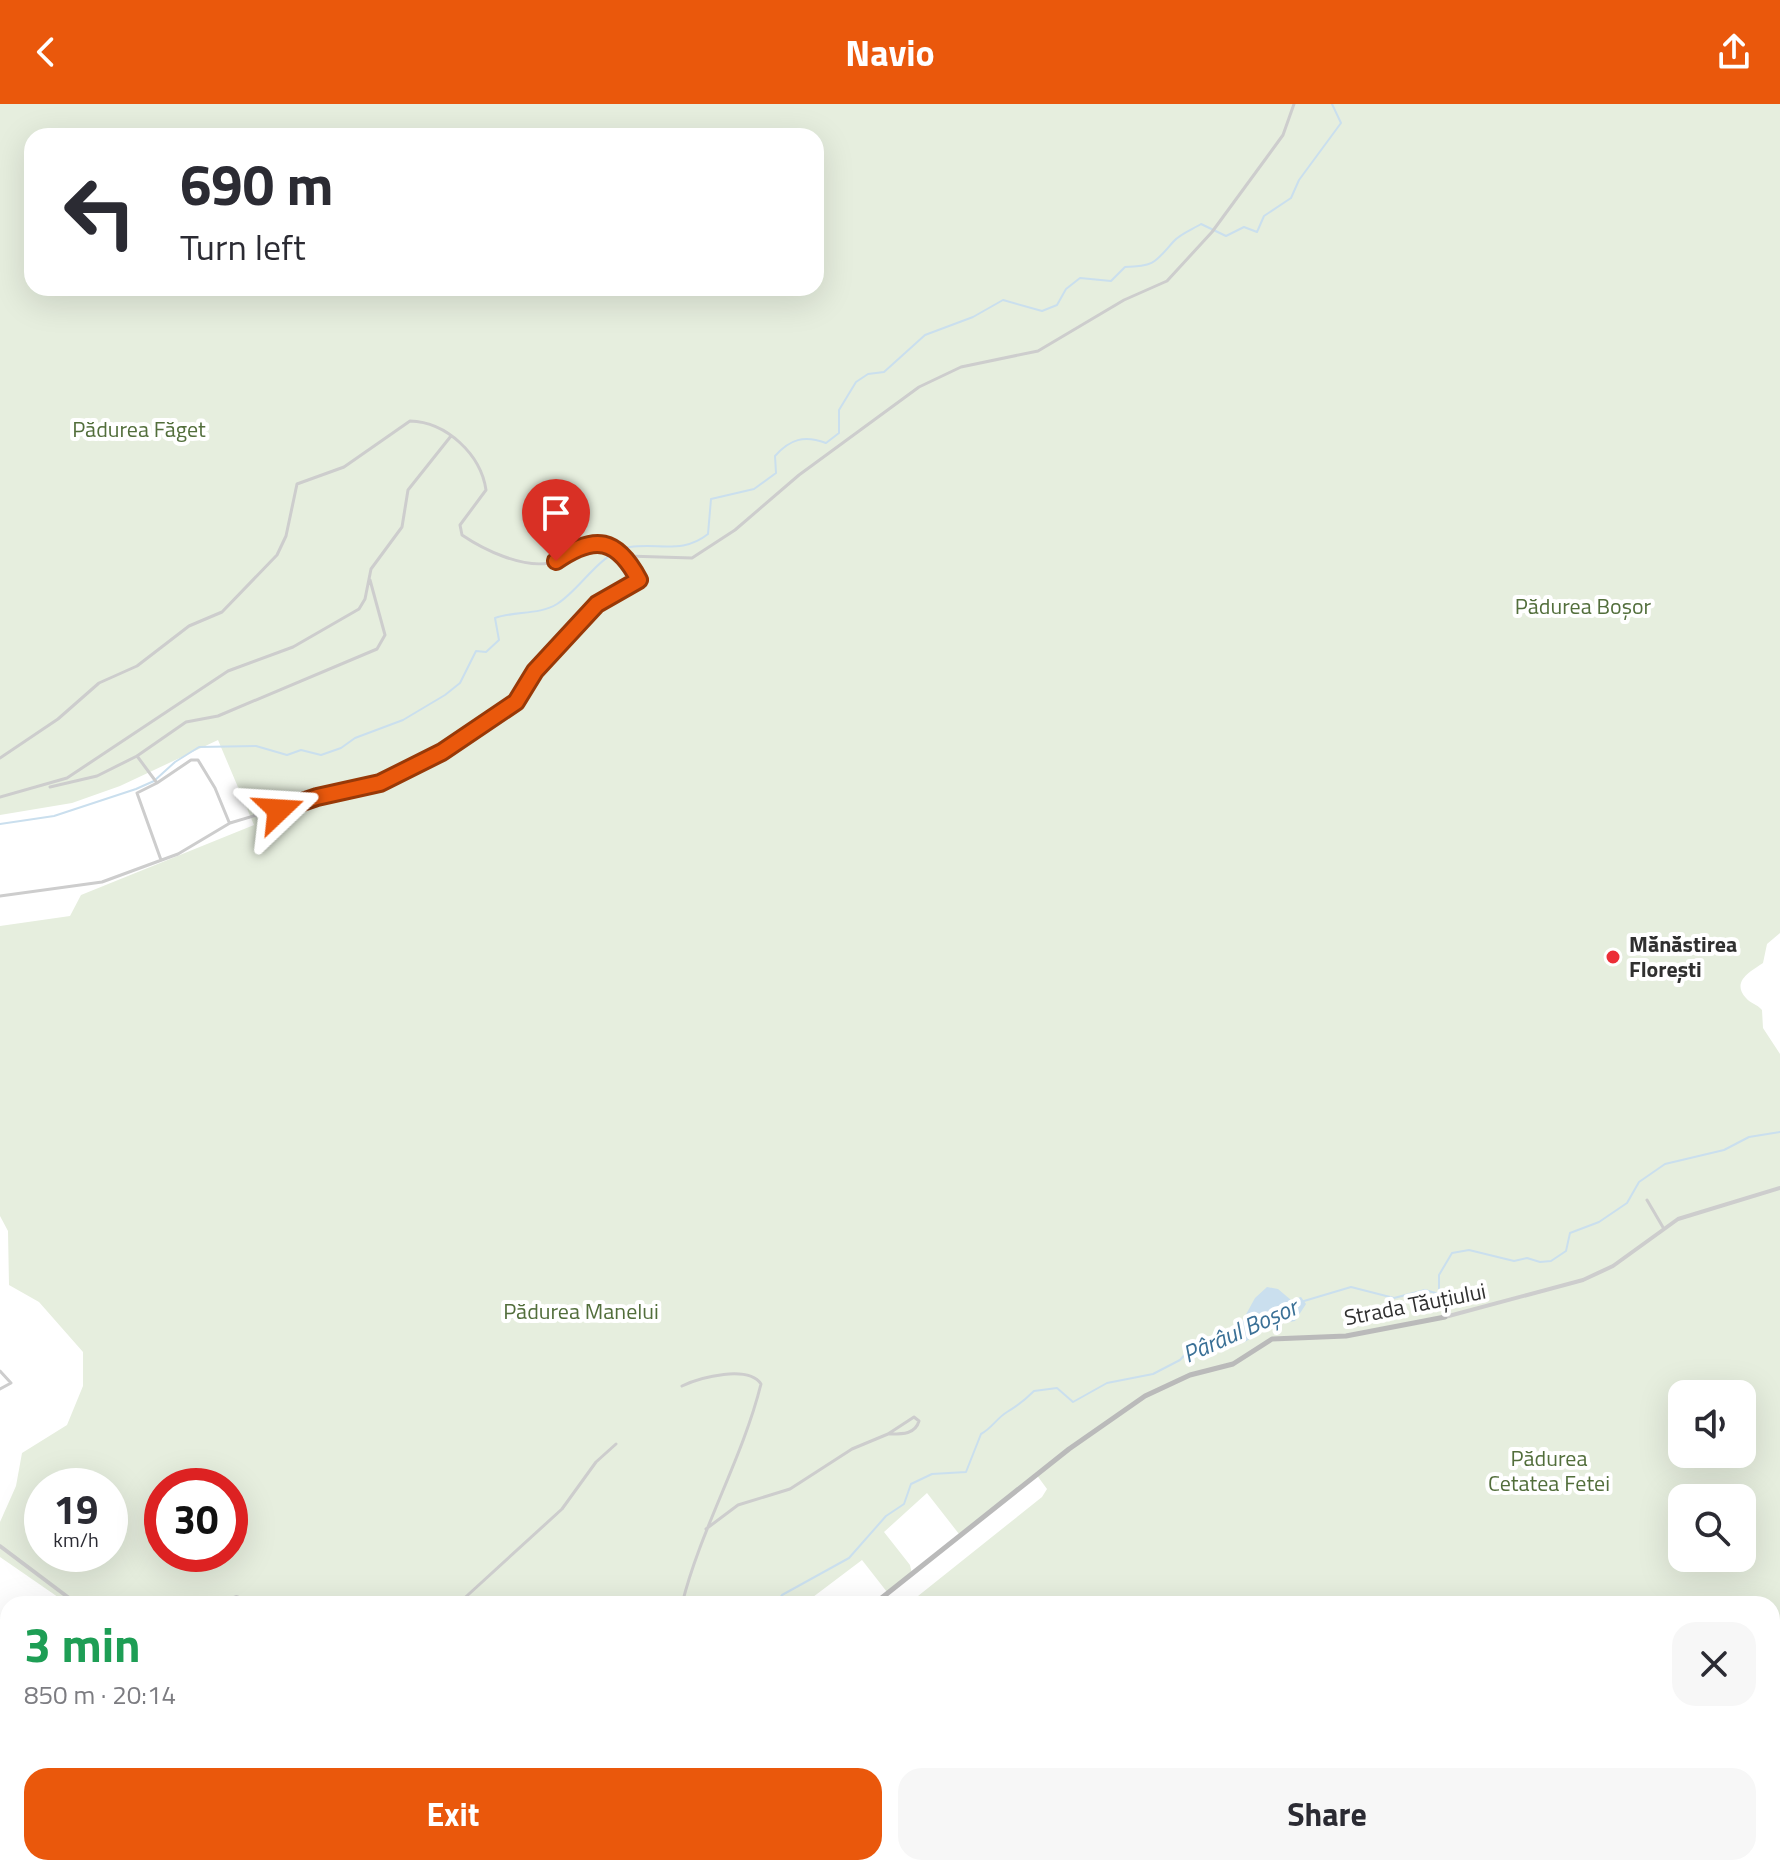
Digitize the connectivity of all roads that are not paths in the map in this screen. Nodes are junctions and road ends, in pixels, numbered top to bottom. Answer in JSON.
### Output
{"nodes":[{"id":1,"x":1294,"y":104,"type":"edge"},
{"id":2,"x":451,"y":436,"type":"junction"},
{"id":3,"x":625,"y":555,"type":"junction"},
{"id":4,"x":369,"y":576,"type":"junction"},
{"id":5,"x":137,"y":756,"type":"junction"},
{"id":6,"x":0,"y":758,"type":"edge"},
{"id":7,"x":155,"y":781,"type":"junction"},
{"id":8,"x":46,"y":786,"type":"junction"},
{"id":9,"x":0,"y":797,"type":"edge"},
{"id":10,"x":230,"y":823,"type":"junction"},
{"id":11,"x":161,"y":860,"type":"junction"},
{"id":12,"x":0,"y":896,"type":"edge"},
{"id":13,"x":1780,"y":1188,"type":"edge"},
{"id":14,"x":1647,"y":1200,"type":"dead end"},
{"id":15,"x":1664,"y":1229,"type":"junction"},
{"id":16,"x":1445,"y":1317,"type":"joint"},
{"id":17,"x":0,"y":1371,"type":"edge"},
{"id":18,"x":682,"y":1386,"type":"dead end"},
{"id":19,"x":0,"y":1389,"type":"edge"},
{"id":20,"x":888,"y":1434,"type":"junction"},
{"id":21,"x":616,"y":1444,"type":"dead end"},
{"id":22,"x":706,"y":1529,"type":"junction"},
{"id":23,"x":0,"y":1546,"type":"edge"},
{"id":24,"x":66,"y":1596,"type":"edge"},
{"id":25,"x":467,"y":1596,"type":"edge"},
{"id":26,"x":685,"y":1596,"type":"edge"},
{"id":27,"x":884,"y":1596,"type":"edge"}],
"edges":[{"from":1,"to":3,"type":"street"},
{"from":2,"to":3,"type":"street"},
{"from":2,"to":4,"type":"street"},
{"from":2,"to":6,"type":"street"},
{"from":3,"to":10,"type":"street"},
{"from":4,"to":5,"type":"street"},
{"from":4,"to":8,"type":"street"},
{"from":5,"to":7,"type":"street"},
{"from":5,"to":8,"type":"street"},
{"from":7,"to":10,"type":"street"},
{"from":7,"to":11,"type":"street"},
{"from":8,"to":9,"type":"street"},
{"from":10,"to":11,"type":"street"},
{"from":11,"to":12,"type":"street"},
{"from":13,"to":15,"type":"street","name":"Strada Tăuțiului"},
{"from":14,"to":15,"type":"street"},
{"from":15,"to":16,"type":"street","name":"Strada Tăuțiului"},
{"from":16,"to":27,"type":"main road","name":"Strada Tăuțiului"},
{"from":17,"to":19,"type":"street"},
{"from":18,"to":22,"type":"street"},
{"from":20,"to":20,"type":"street"},
{"from":20,"to":22,"type":"street"},
{"from":21,"to":25,"type":"street"},
{"from":22,"to":26,"type":"street"},
{"from":23,"to":24,"type":"street"}]}
